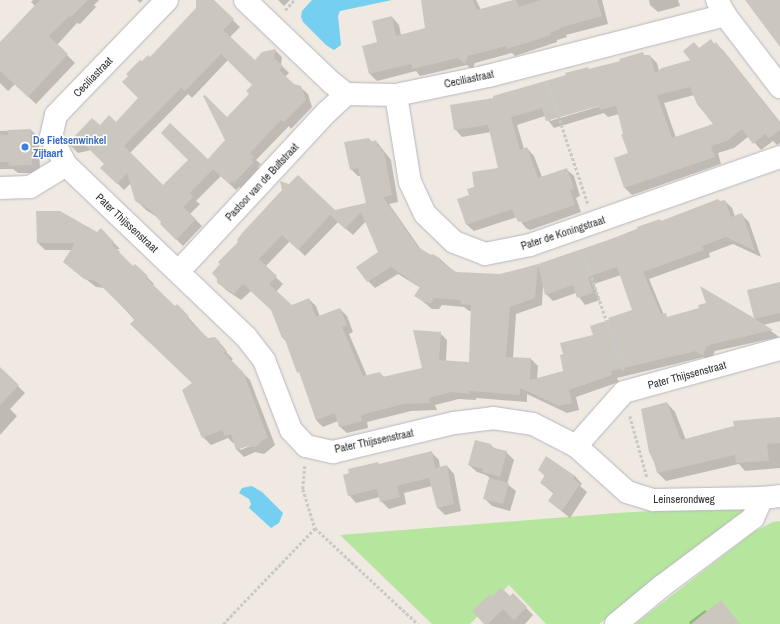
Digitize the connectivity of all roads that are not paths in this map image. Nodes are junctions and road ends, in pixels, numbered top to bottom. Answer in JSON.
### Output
{"nodes":[{"id":1,"x":167,"y":0,"type":"edge"},
{"id":2,"x":245,"y":0,"type":"edge"},
{"id":3,"x":721,"y":8,"type":"edge"},
{"id":4,"x":780,"y":87,"type":"edge"},
{"id":5,"x":346,"y":94,"type":"junction"},
{"id":6,"x":396,"y":95,"type":"junction"},
{"id":7,"x":780,"y":157,"type":"edge"},
{"id":8,"x":66,"y":165,"type":"junction"},
{"id":9,"x":0,"y":188,"type":"edge"},
{"id":10,"x":179,"y":271,"type":"junction"},
{"id":11,"x":780,"y":349,"type":"edge"},
{"id":12,"x":576,"y":446,"type":"junction"},
{"id":13,"x":771,"y":497,"type":"edge"},
{"id":14,"x":616,"y":624,"type":"edge"}],
"edges":[{"from":1,"to":8,"type":"street","name":"Ceciliastraat"},
{"from":2,"to":5,"type":"street"},
{"from":3,"to":4,"type":"street"},
{"from":3,"to":6,"type":"street","name":"Ceciliastraat"},
{"from":5,"to":6,"type":"street","name":"Ceciliastraat"},
{"from":5,"to":10,"type":"street","name":"Pastoor van de Bultstraat"},
{"from":6,"to":7,"type":"street","name":"Pater de Koningstraat"},
{"from":8,"to":9,"type":"street"},
{"from":8,"to":10,"type":"street","name":"Pater Thijssenstraat"},
{"from":10,"to":12,"type":"street","name":"Pater Thijssenstraat"},
{"from":11,"to":12,"type":"street","name":"Pater Thijssenstraat"},
{"from":12,"to":13,"type":"street","name":"Leinserondweg"},
{"from":13,"to":14,"type":"street","name":"Leinserondweg"}]}
